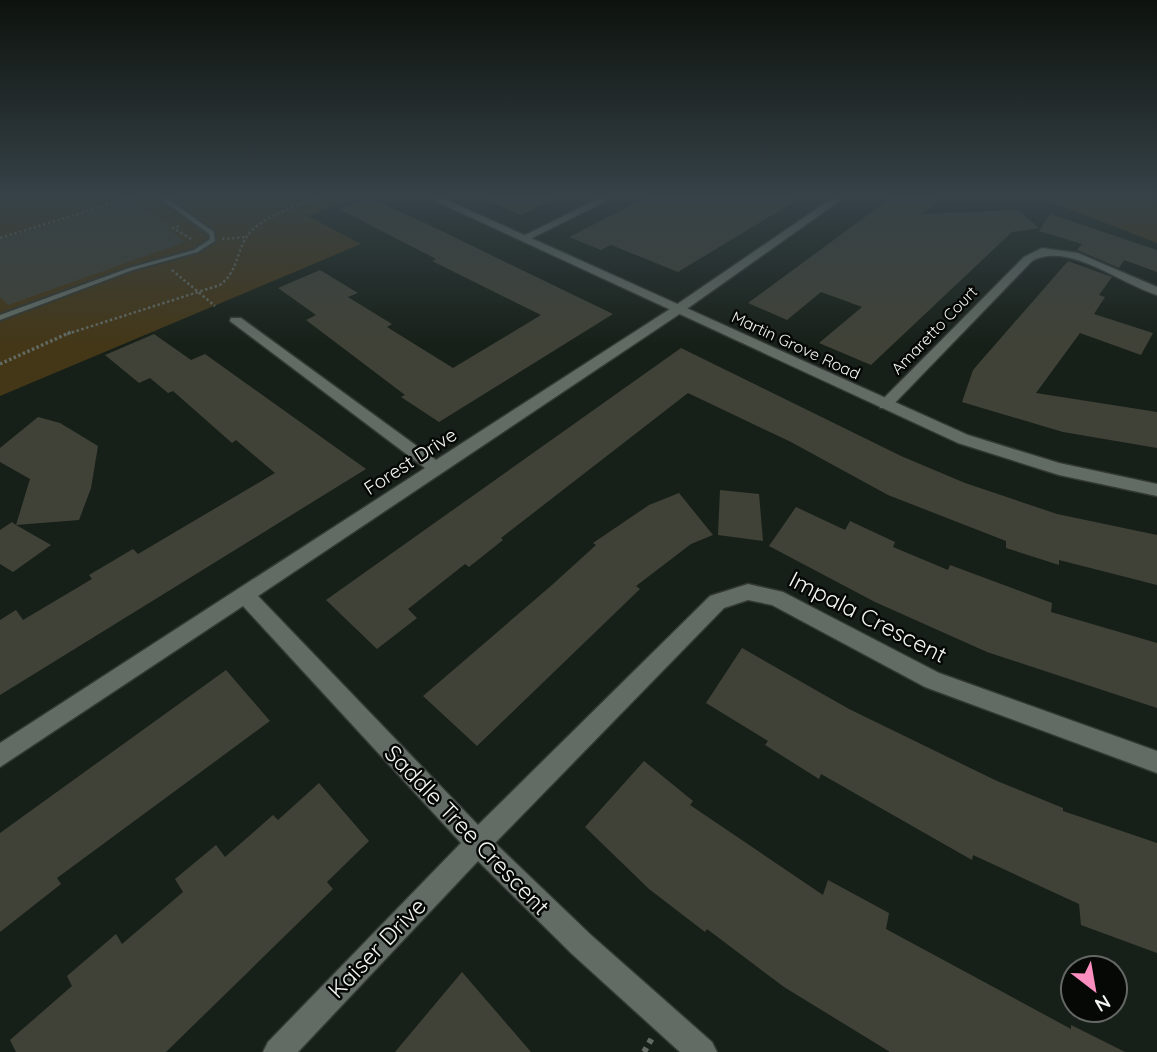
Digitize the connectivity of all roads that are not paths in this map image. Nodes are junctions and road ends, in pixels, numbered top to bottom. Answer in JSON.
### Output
{"nodes":[{"id":1,"x":206,"y":246,"type":"edge"},
{"id":2,"x":541,"y":246,"type":"edge"},
{"id":3,"x":769,"y":246,"type":"edge"},
{"id":4,"x":1157,"y":291,"type":"edge"},
{"id":5,"x":677,"y":310,"type":"junction"},
{"id":6,"x":0,"y":318,"type":"edge"},
{"id":7,"x":236,"y":321,"type":"dead end"},
{"id":8,"x":885,"y":405,"type":"junction"},
{"id":9,"x":437,"y":468,"type":"junction"},
{"id":10,"x":1157,"y":490,"type":"edge"},
{"id":11,"x":245,"y":595,"type":"junction"},
{"id":12,"x":0,"y":756,"type":"edge"},
{"id":13,"x":1157,"y":762,"type":"edge"},
{"id":14,"x":477,"y":844,"type":"junction"},
{"id":15,"x":278,"y":1052,"type":"edge"},
{"id":16,"x":702,"y":1052,"type":"edge"}],
"edges":[{"from":1,"to":6,"type":"lane"},
{"from":2,"to":5,"type":"street","name":"Martin Grove Road"},
{"from":3,"to":5,"type":"street","name":"Forest Drive"},
{"from":4,"to":8,"type":"street","name":"Amaretto Court"},
{"from":5,"to":8,"type":"street","name":"Martin Grove Road"},
{"from":5,"to":9,"type":"street","name":"Forest Drive"},
{"from":7,"to":9,"type":"street"},
{"from":8,"to":10,"type":"street","name":"Martin Grove Road"},
{"from":9,"to":11,"type":"street","name":"Forest Drive"},
{"from":11,"to":12,"type":"street","name":"Forest Drive"},
{"from":11,"to":14,"type":"street","name":"Saddle Tree Crescent"},
{"from":13,"to":14,"type":"street","name":"Impala Crescent"},
{"from":14,"to":15,"type":"street","name":"Kaiser Drive"},
{"from":14,"to":16,"type":"street","name":"Saddle Tree Crescent"}]}
